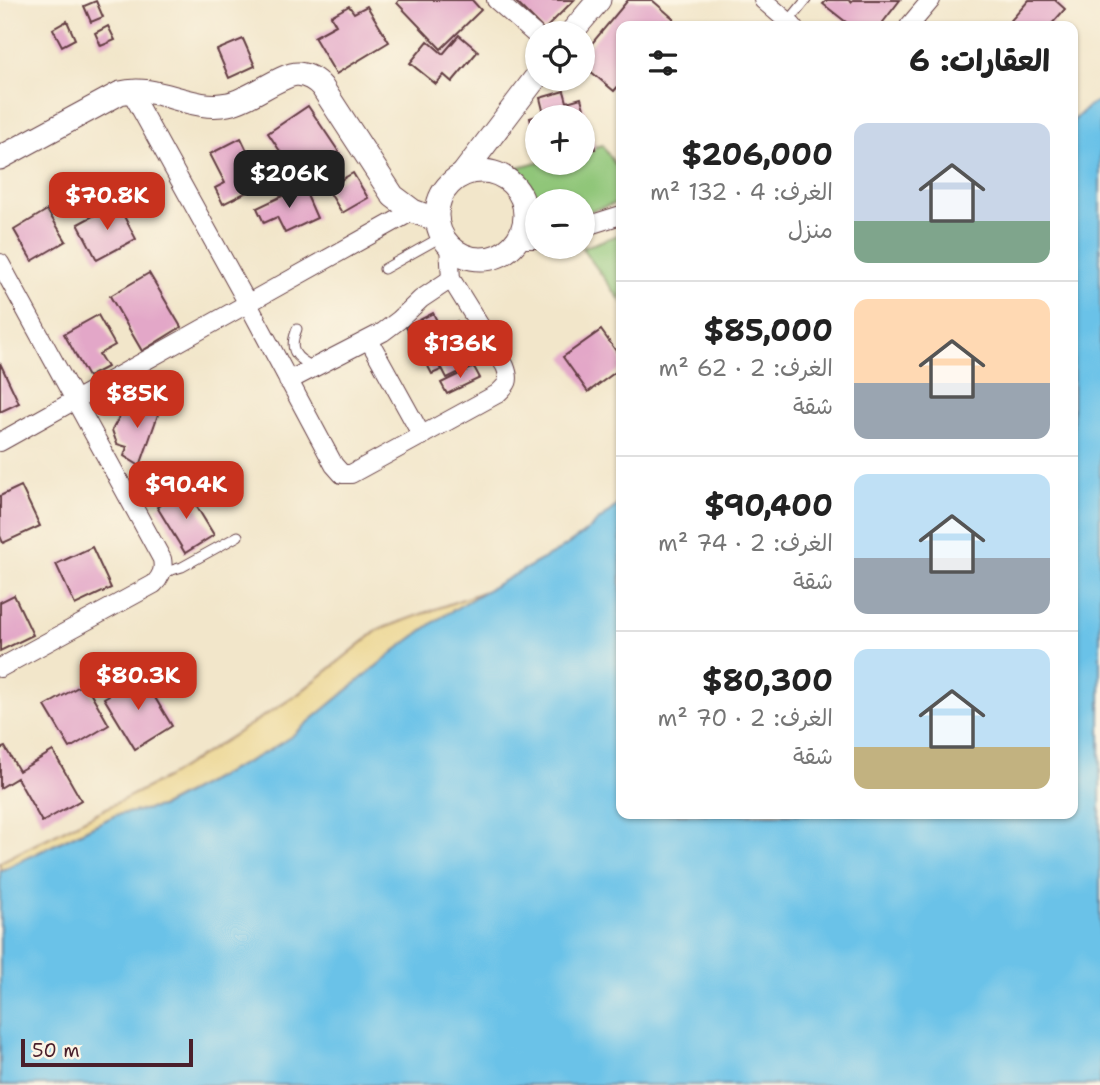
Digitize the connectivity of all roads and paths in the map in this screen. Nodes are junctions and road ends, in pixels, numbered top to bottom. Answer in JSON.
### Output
{"nodes":[{"id":1,"x":496,"y":0,"type":"edge"},
{"id":2,"x":598,"y":0,"type":"edge"},
{"id":3,"x":763,"y":0,"type":"edge"},
{"id":4,"x":806,"y":0,"type":"edge"},
{"id":5,"x":931,"y":0,"type":"edge"},
{"id":6,"x":581,"y":21,"type":"edge"},
{"id":7,"x":788,"y":21,"type":"edge"},
{"id":8,"x":793,"y":21,"type":"edge"},
{"id":9,"x":913,"y":21,"type":"edge"},
{"id":10,"x":525,"y":25,"type":"edge"},
{"id":11,"x":130,"y":90,"type":"junction"},
{"id":12,"x":526,"y":91,"type":"edge"},
{"id":13,"x":0,"y":158,"type":"edge"},
{"id":14,"x":462,"y":175,"type":"junction"},
{"id":15,"x":413,"y":211,"type":"junction"},
{"id":16,"x":525,"y":212,"type":"edge"},
{"id":17,"x":525,"y":212,"type":"edge"},
{"id":18,"x":616,"y":217,"type":"edge"},
{"id":19,"x":595,"y":223,"type":"edge"},
{"id":20,"x":525,"y":233,"type":"edge"},
{"id":21,"x":443,"y":234,"type":"junction"},
{"id":22,"x":525,"y":240,"type":"edge"},
{"id":23,"x":0,"y":263,"type":"edge"},
{"id":24,"x":384,"y":269,"type":"dead end"},
{"id":25,"x":451,"y":279,"type":"junction"},
{"id":26,"x":248,"y":304,"type":"junction"},
{"id":27,"x":297,"y":329,"type":"dead end"},
{"id":28,"x":369,"y":340,"type":"junction"},
{"id":29,"x":314,"y":367,"type":"junction"},
{"id":30,"x":288,"y":381,"type":"junction"},
{"id":31,"x":75,"y":399,"type":"junction"},
{"id":32,"x":422,"y":436,"type":"junction"},
{"id":33,"x":0,"y":442,"type":"edge"},
{"id":34,"x":238,"y":536,"type":"dead end"},
{"id":35,"x":162,"y":573,"type":"junction"},
{"id":36,"x":0,"y":668,"type":"edge"}],
"edges":[{"from":1,"to":10,"type":"street"},
{"from":2,"to":6,"type":"street"},
{"from":3,"to":7,"type":"street"},
{"from":4,"to":8,"type":"lane"},
{"from":5,"to":9,"type":"street"},
{"from":11,"to":13,"type":"street"},
{"from":11,"to":15,"type":"street"},
{"from":11,"to":26,"type":"street"},
{"from":12,"to":14,"type":"street"},
{"from":14,"to":17,"type":"street"},
{"from":14,"to":21,"type":"street"},
{"from":15,"to":21,"type":"street"},
{"from":15,"to":26,"type":"street"},
{"from":16,"to":20,"type":"street"},
{"from":18,"to":19,"type":"street"},
{"from":21,"to":22,"type":"street"},
{"from":21,"to":24,"type":"lane"},
{"from":21,"to":25,"type":"street"},
{"from":23,"to":31,"type":"street"},
{"from":25,"to":28,"type":"street"},
{"from":25,"to":32,"type":"street"},
{"from":26,"to":30,"type":"street"},
{"from":26,"to":31,"type":"street"},
{"from":27,"to":29,"type":"lane"},
{"from":28,"to":29,"type":"street"},
{"from":28,"to":32,"type":"street"},
{"from":29,"to":30,"type":"street"},
{"from":30,"to":32,"type":"street"},
{"from":31,"to":33,"type":"street"},
{"from":31,"to":35,"type":"street"},
{"from":34,"to":35,"type":"lane"},
{"from":35,"to":36,"type":"street"}]}
